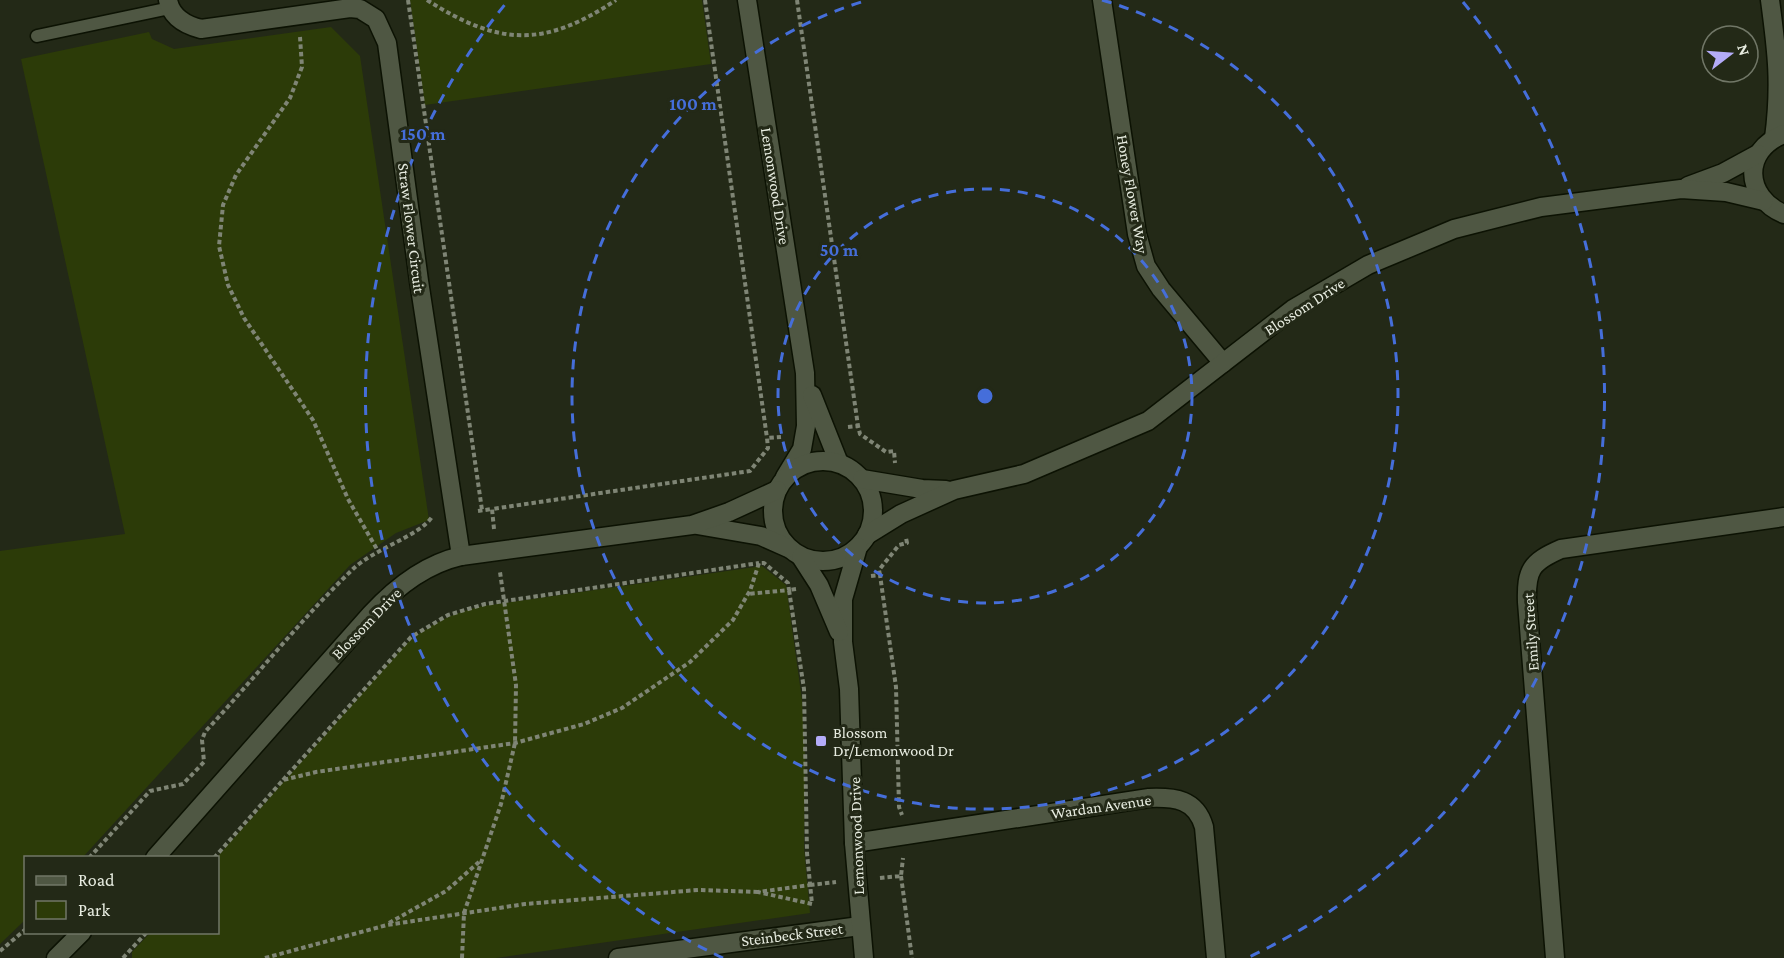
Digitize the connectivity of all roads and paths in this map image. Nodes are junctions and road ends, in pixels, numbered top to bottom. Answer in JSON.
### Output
{"nodes":[{"id":1,"x":408,"y":0,"type":"edge"},
{"id":2,"x":427,"y":0,"type":"edge"},
{"id":3,"x":616,"y":0,"type":"edge"},
{"id":4,"x":705,"y":0,"type":"edge"},
{"id":5,"x":747,"y":0,"type":"edge"},
{"id":6,"x":797,"y":0,"type":"edge"},
{"id":7,"x":1102,"y":0,"type":"edge"},
{"id":8,"x":1770,"y":0,"type":"edge"},
{"id":9,"x":169,"y":4,"type":"edge"},
{"id":10,"x":367,"y":6,"type":"edge"},
{"id":11,"x":297,"y":14,"type":"junction"},
{"id":12,"x":37,"y":36,"type":"dead end"},
{"id":13,"x":1781,"y":68,"type":"edge"},
{"id":14,"x":1779,"y":136,"type":"edge"},
{"id":15,"x":1758,"y":154,"type":"junction"},
{"id":16,"x":1681,"y":189,"type":"junction"},
{"id":17,"x":1764,"y":201,"type":"junction"},
{"id":18,"x":1784,"y":214,"type":"edge"},
{"id":19,"x":1223,"y":363,"type":"junction"},
{"id":20,"x":805,"y":373,"type":"junction"},
{"id":21,"x":858,"y":426,"type":"dead end"},
{"id":22,"x":767,"y":438,"type":"dead end"},
{"id":23,"x":839,"y":463,"type":"junction"},
{"id":24,"x":862,"y":480,"type":"junction"},
{"id":25,"x":781,"y":484,"type":"junction"},
{"id":26,"x":954,"y":490,"type":"junction"},
{"id":27,"x":438,"y":509,"type":"dead end"},
{"id":28,"x":482,"y":510,"type":"dead end"},
{"id":29,"x":1784,"y":517,"type":"edge"},
{"id":30,"x":692,"y":525,"type":"junction"},
{"id":31,"x":863,"y":541,"type":"junction"},
{"id":32,"x":497,"y":550,"type":"junction"},
{"id":33,"x":378,"y":551,"type":"junction"},
{"id":34,"x":795,"y":553,"type":"junction"},
{"id":35,"x":461,"y":556,"type":"junction"},
{"id":36,"x":759,"y":563,"type":"junction"},
{"id":37,"x":748,"y":594,"type":"junction"},
{"id":38,"x":505,"y":601,"type":"junction"},
{"id":39,"x":843,"y":642,"type":"junction"},
{"id":40,"x":515,"y":743,"type":"junction"},
{"id":41,"x":283,"y":780,"type":"junction"},
{"id":42,"x":854,"y":843,"type":"junction"},
{"id":43,"x":91,"y":856,"type":"edge"},
{"id":44,"x":156,"y":856,"type":"edge"},
{"id":45,"x":215,"y":856,"type":"edge"},
{"id":46,"x":480,"y":862,"type":"junction"},
{"id":47,"x":901,"y":876,"type":"dead end"},
{"id":48,"x":758,"y":892,"type":"junction"},
{"id":49,"x":464,"y":913,"type":"junction"},
{"id":50,"x":387,"y":925,"type":"junction"},
{"id":51,"x":860,"y":926,"type":"junction"},
{"id":52,"x":24,"y":931,"type":"edge"},
{"id":53,"x":81,"y":934,"type":"edge"},
{"id":54,"x":146,"y":934,"type":"edge"},
{"id":55,"x":0,"y":951,"type":"edge"},
{"id":56,"x":65,"y":955,"type":"edge"},
{"id":57,"x":123,"y":958,"type":"edge"},
{"id":58,"x":265,"y":958,"type":"edge"},
{"id":59,"x":462,"y":958,"type":"edge"},
{"id":60,"x":618,"y":958,"type":"edge"},
{"id":61,"x":864,"y":958,"type":"edge"},
{"id":62,"x":912,"y":958,"type":"edge"},
{"id":63,"x":1216,"y":958,"type":"edge"},
{"id":64,"x":1555,"y":958,"type":"edge"}],
"edges":[{"from":1,"to":28,"type":"path"},
{"from":2,"to":3,"type":"path"},
{"from":4,"to":22,"type":"path"},
{"from":5,"to":20,"type":"street","name":"Lemonwood Drive"},
{"from":6,"to":21,"type":"path"},
{"from":7,"to":19,"type":"street","name":"Honey Flower Way"},
{"from":8,"to":13,"type":"street"},
{"from":9,"to":11,"type":"street","name":"Straw Flower Circuit"},
{"from":9,"to":12,"type":"lane"},
{"from":10,"to":11,"type":"street","name":"Straw Flower Circuit"},
{"from":10,"to":35,"type":"street","name":"Straw Flower Circuit"},
{"from":11,"to":33,"type":"path"},
{"from":13,"to":14,"type":"street"},
{"from":14,"to":15,"type":"street","name":"Blossom Drive"},
{"from":15,"to":16,"type":"street","name":"Blossom Drive"},
{"from":15,"to":17,"type":"street"},
{"from":16,"to":17,"type":"street","name":"Blossom Drive"},
{"from":16,"to":19,"type":"street","name":"Blossom Drive"},
{"from":17,"to":18,"type":"street","name":"Blossom Drive"},
{"from":19,"to":26,"type":"street","name":"Blossom Drive"},
{"from":20,"to":23,"type":"street","name":"Lemonwood Drive"},
{"from":20,"to":25,"type":"street","name":"Lemonwood Drive"},
{"from":23,"to":24,"type":"street"},
{"from":23,"to":25,"type":"street"},
{"from":24,"to":26,"type":"street","name":"Blossom Drive"},
{"from":24,"to":31,"type":"street"},
{"from":25,"to":30,"type":"street","name":"Blossom Drive"},
{"from":25,"to":34,"type":"street"},
{"from":26,"to":31,"type":"street","name":"Blossom Drive"},
{"from":27,"to":33,"type":"path"},
{"from":29,"to":64,"type":"street","name":"Emily Street"},
{"from":30,"to":32,"type":"street","name":"Blossom Drive"},
{"from":30,"to":34,"type":"street","name":"Blossom Drive"},
{"from":31,"to":34,"type":"street"},
{"from":31,"to":39,"type":"street","name":"Lemonwood Drive"},
{"from":32,"to":35,"type":"street","name":"Blossom Drive"},
{"from":32,"to":38,"type":"path"},
{"from":33,"to":43,"type":"path"},
{"from":34,"to":39,"type":"street","name":"Lemonwood Drive"},
{"from":35,"to":44,"type":"street","name":"Blossom Drive"},
{"from":36,"to":37,"type":"path"},
{"from":36,"to":37,"type":"path"},
{"from":36,"to":38,"type":"path"},
{"from":37,"to":40,"type":"path"},
{"from":38,"to":40,"type":"path"},
{"from":38,"to":41,"type":"path"},
{"from":39,"to":42,"type":"street","name":"Lemonwood Drive"},
{"from":40,"to":41,"type":"path"},
{"from":40,"to":46,"type":"path"},
{"from":41,"to":45,"type":"path"},
{"from":42,"to":51,"type":"street","name":"Lemonwood Drive"},
{"from":42,"to":63,"type":"street","name":"Wardan Avenue"},
{"from":46,"to":49,"type":"path"},
{"from":46,"to":50,"type":"path"},
{"from":47,"to":62,"type":"path"},
{"from":48,"to":48,"type":"path"},
{"from":48,"to":49,"type":"path"},
{"from":49,"to":50,"type":"path"},
{"from":49,"to":59,"type":"path"},
{"from":50,"to":58,"type":"path"},
{"from":51,"to":60,"type":"street","name":"Steinbeck Street"},
{"from":51,"to":61,"type":"street","name":"Lemonwood Drive"},
{"from":52,"to":55,"type":"path"},
{"from":53,"to":56,"type":"street"},
{"from":54,"to":57,"type":"path"}]}
